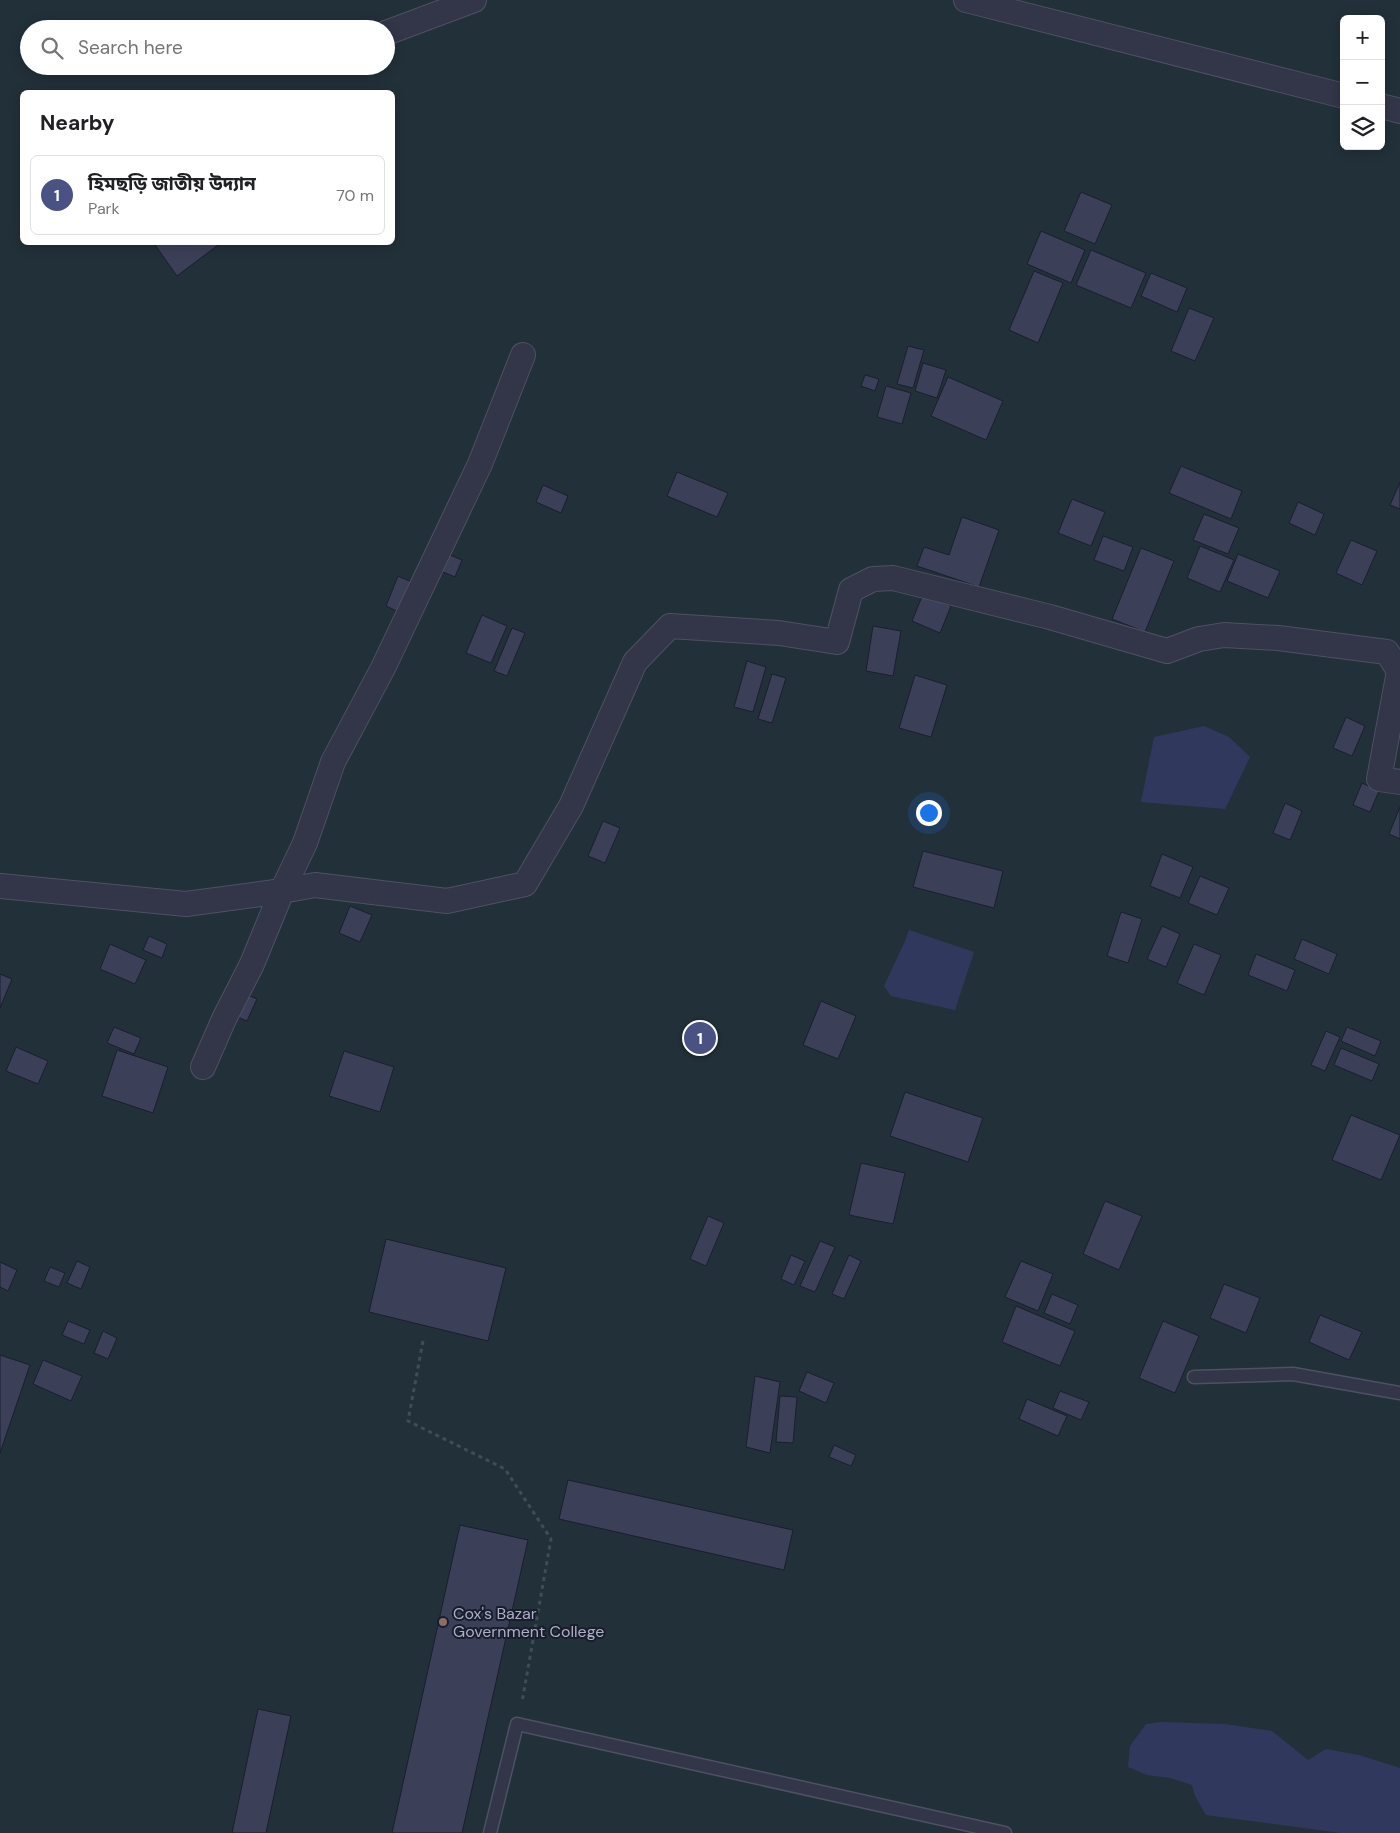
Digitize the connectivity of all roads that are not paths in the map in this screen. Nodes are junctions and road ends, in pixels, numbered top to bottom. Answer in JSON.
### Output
{"nodes":[{"id":1,"x":474,"y":0,"type":"edge"},
{"id":2,"x":966,"y":0,"type":"edge"},
{"id":3,"x":395,"y":30,"type":"edge"},
{"id":4,"x":1340,"y":95,"type":"edge"},
{"id":5,"x":1385,"y":107,"type":"edge"},
{"id":6,"x":1400,"y":110,"type":"edge"},
{"id":7,"x":523,"y":355,"type":"dead end"},
{"id":8,"x":1400,"y":782,"type":"edge"},
{"id":9,"x":0,"y":886,"type":"edge"},
{"id":10,"x":282,"y":891,"type":"junction"},
{"id":11,"x":203,"y":1067,"type":"dead end"},
{"id":12,"x":1194,"y":1377,"type":"dead end"},
{"id":13,"x":1400,"y":1393,"type":"edge"},
{"id":14,"x":490,"y":1833,"type":"edge"},
{"id":15,"x":1005,"y":1833,"type":"edge"}],
"edges":[{"from":1,"to":3,"type":"street"},
{"from":2,"to":4,"type":"street"},
{"from":5,"to":6,"type":"street"},
{"from":7,"to":10,"type":"street"},
{"from":8,"to":10,"type":"street"},
{"from":9,"to":10,"type":"street"},
{"from":10,"to":11,"type":"street"},
{"from":12,"to":13,"type":"lane"},
{"from":14,"to":15,"type":"lane"}]}
